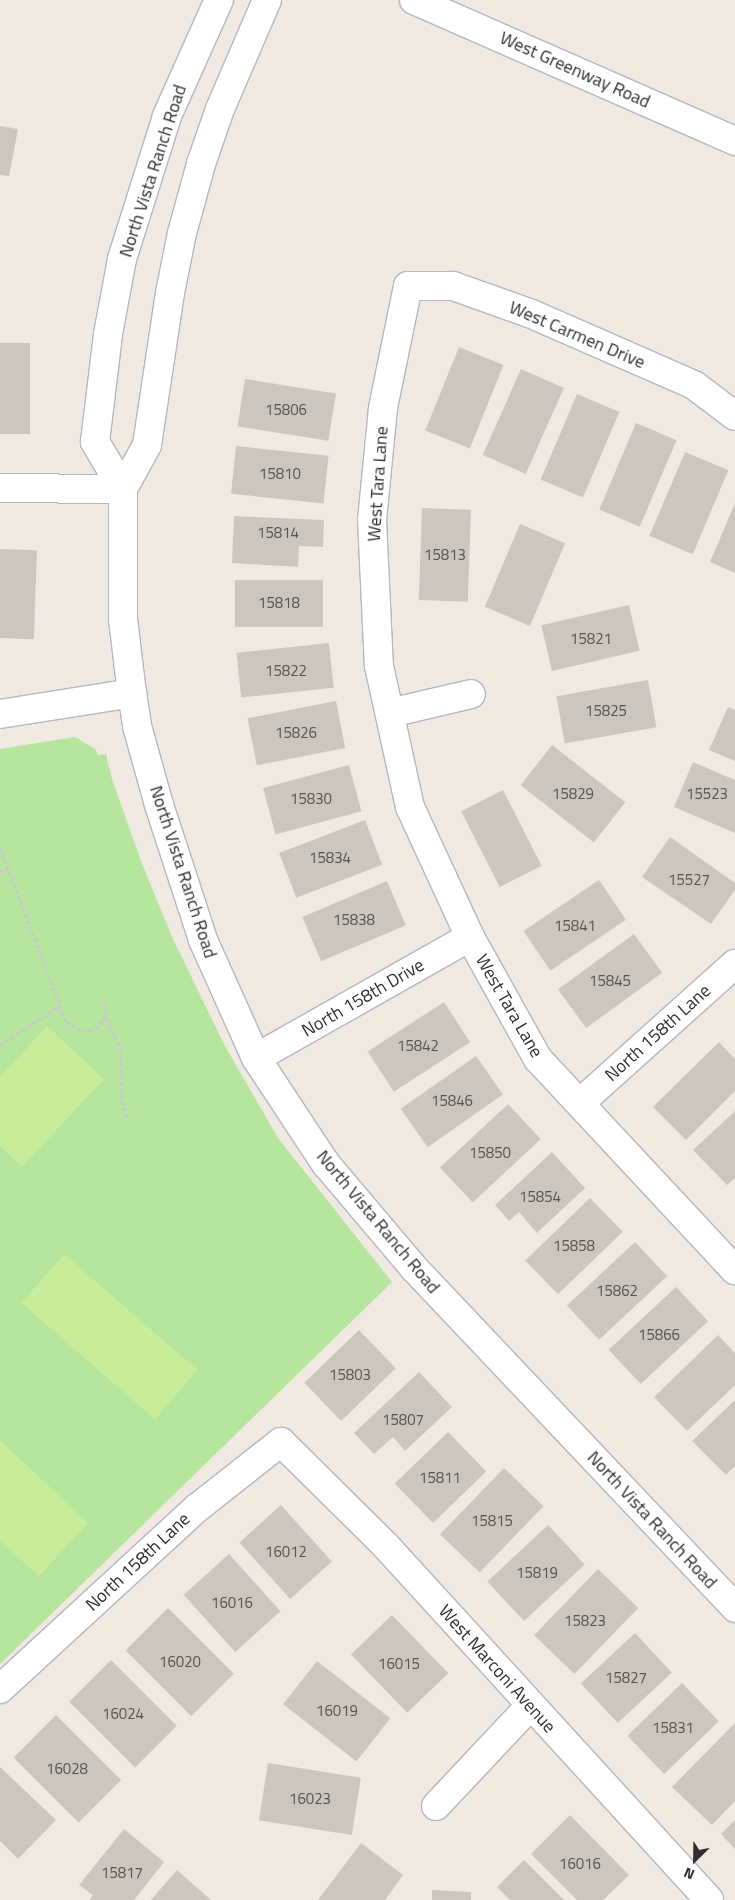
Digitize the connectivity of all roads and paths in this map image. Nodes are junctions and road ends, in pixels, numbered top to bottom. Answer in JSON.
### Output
{"nodes":[{"id":1,"x":219,"y":0,"type":"edge"},
{"id":2,"x":267,"y":0,"type":"edge"},
{"id":3,"x":414,"y":0,"type":"edge"},
{"id":4,"x":735,"y":141,"type":"edge"},
{"id":5,"x":408,"y":286,"type":"joint"},
{"id":6,"x":735,"y":416,"type":"edge"},
{"id":7,"x":0,"y":488,"type":"edge"},
{"id":8,"x":123,"y":489,"type":"junction"},
{"id":9,"x":132,"y":693,"type":"junction"},
{"id":10,"x":471,"y":694,"type":"dead end"},
{"id":11,"x":390,"y":713,"type":"junction"},
{"id":12,"x":0,"y":714,"type":"edge"},
{"id":13,"x":0,"y":847,"type":"edge"},
{"id":14,"x":8,"y":869,"type":"junction"},
{"id":15,"x":0,"y":872,"type":"edge"},
{"id":16,"x":470,"y":937,"type":"junction"},
{"id":17,"x":735,"y":964,"type":"edge"},
{"id":18,"x":102,"y":1002,"type":"dead end"},
{"id":19,"x":60,"y":1006,"type":"junction"},
{"id":20,"x":106,"y":1018,"type":"junction"},
{"id":21,"x":0,"y":1045,"type":"edge"},
{"id":22,"x":256,"y":1058,"type":"junction"},
{"id":23,"x":581,"y":1102,"type":"junction"},
{"id":24,"x":128,"y":1119,"type":"dead end"},
{"id":25,"x":735,"y":1270,"type":"edge"},
{"id":26,"x":280,"y":1442,"type":"joint"},
{"id":27,"x":735,"y":1608,"type":"edge"},
{"id":28,"x":0,"y":1689,"type":"edge"},
{"id":29,"x":530,"y":1706,"type":"junction"},
{"id":30,"x":436,"y":1806,"type":"dead end"},
{"id":31,"x":709,"y":1900,"type":"edge"}],
"edges":[{"from":1,"to":8,"type":"street","name":"North Vista Ranch Road"},
{"from":2,"to":8,"type":"street","name":"North Vista Ranch Road"},
{"from":3,"to":4,"type":"street","name":"West Greenway Road"},
{"from":5,"to":6,"type":"street","name":"West Carmen Drive"},
{"from":5,"to":11,"type":"street","name":"West Tara Lane"},
{"from":7,"to":8,"type":"street"},
{"from":8,"to":9,"type":"street","name":"North Vista Ranch Road"},
{"from":9,"to":12,"type":"street"},
{"from":9,"to":22,"type":"street","name":"North Vista Ranch Road"},
{"from":10,"to":11,"type":"street"},
{"from":11,"to":16,"type":"street","name":"West Tara Lane"},
{"from":13,"to":14,"type":"path"},
{"from":14,"to":15,"type":"path"},
{"from":14,"to":19,"type":"path"},
{"from":16,"to":22,"type":"street","name":"North 158th Drive"},
{"from":16,"to":23,"type":"street","name":"West Tara Lane"},
{"from":17,"to":23,"type":"street","name":"North 158th Lane"},
{"from":18,"to":20,"type":"path"},
{"from":19,"to":20,"type":"path"},
{"from":19,"to":21,"type":"path"},
{"from":20,"to":24,"type":"path"},
{"from":22,"to":27,"type":"street","name":"North Vista Ranch Road"},
{"from":23,"to":25,"type":"street","name":"West Tara Lane"},
{"from":26,"to":28,"type":"street","name":"North 158th Lane"},
{"from":26,"to":29,"type":"street","name":"West Marconi Avenue"},
{"from":29,"to":30,"type":"street"},
{"from":29,"to":31,"type":"street","name":"West Marconi Avenue"}]}
